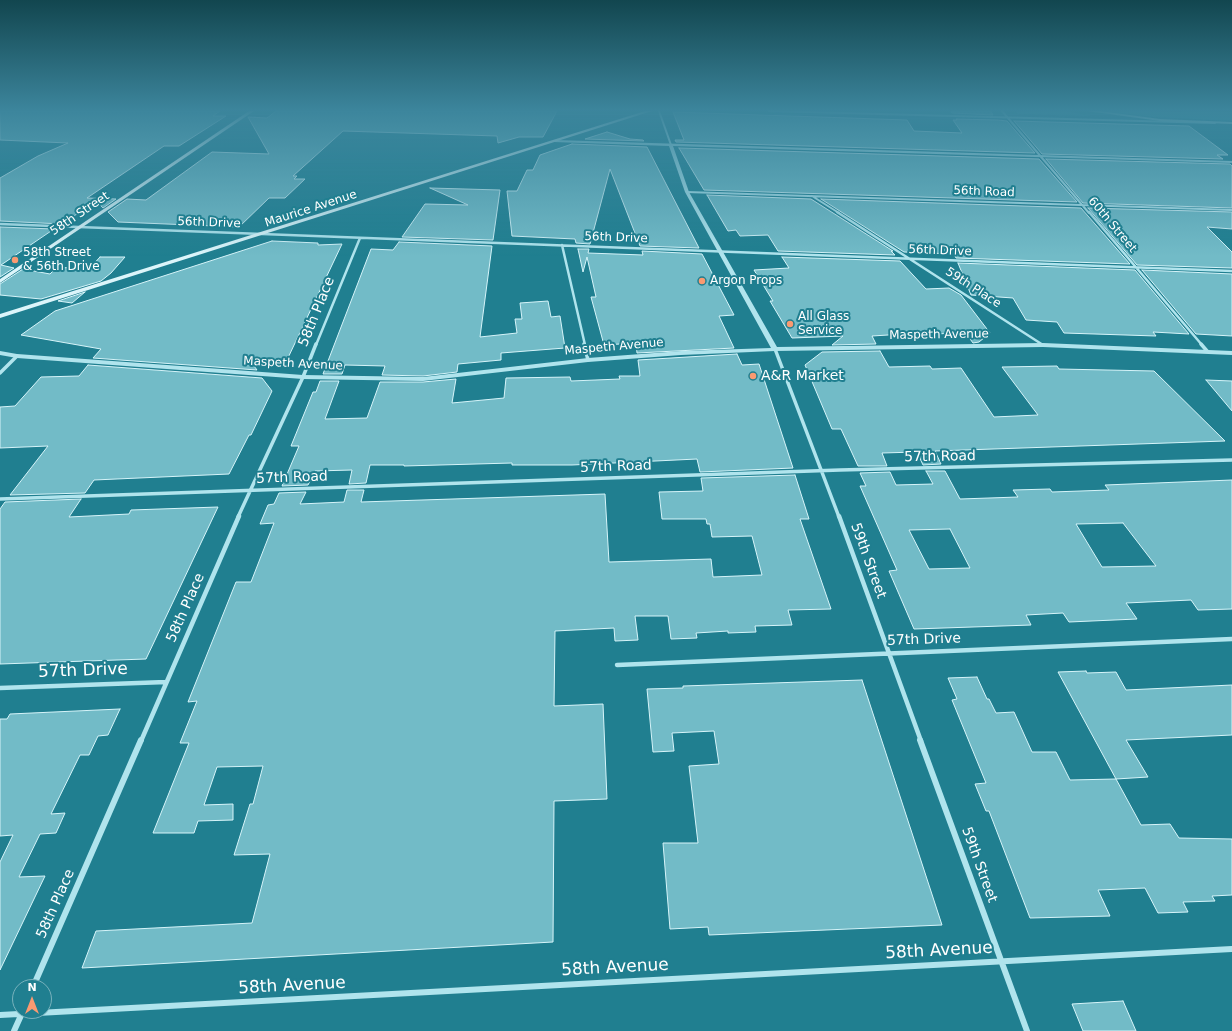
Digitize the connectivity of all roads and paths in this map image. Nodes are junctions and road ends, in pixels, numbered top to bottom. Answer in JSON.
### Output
{"nodes":[{"id":1,"x":180,"y":159,"type":"edge"},
{"id":2,"x":501,"y":159,"type":"edge"},
{"id":3,"x":676,"y":159,"type":"edge"},
{"id":4,"x":1044,"y":159,"type":"edge"},
{"id":5,"x":1140,"y":159,"type":"edge"},
{"id":6,"x":1232,"y":162,"type":"edge"},
{"id":7,"x":687,"y":192,"type":"junction"},
{"id":8,"x":812,"y":196,"type":"junction"},
{"id":9,"x":1083,"y":205,"type":"junction"},
{"id":10,"x":1232,"y":210,"type":"edge"},
{"id":11,"x":0,"y":224,"type":"edge"},
{"id":12,"x":79,"y":227,"type":"junction"},
{"id":13,"x":264,"y":234,"type":"junction"},
{"id":14,"x":360,"y":238,"type":"junction"},
{"id":15,"x":562,"y":245,"type":"junction"},
{"id":16,"x":721,"y":251,"type":"junction"},
{"id":17,"x":910,"y":259,"type":"junction"},
{"id":18,"x":1136,"y":267,"type":"junction"},
{"id":19,"x":1232,"y":271,"type":"edge"},
{"id":20,"x":0,"y":282,"type":"edge"},
{"id":21,"x":0,"y":316,"type":"edge"},
{"id":22,"x":1043,"y":345,"type":"junction"},
{"id":23,"x":775,"y":349,"type":"junction"},
{"id":24,"x":1207,"y":351,"type":"junction"},
{"id":25,"x":0,"y":353,"type":"edge"},
{"id":26,"x":1232,"y":353,"type":"edge"},
{"id":27,"x":17,"y":356,"type":"junction"},
{"id":28,"x":588,"y":360,"type":"junction"},
{"id":29,"x":0,"y":373,"type":"edge"},
{"id":30,"x":303,"y":377,"type":"junction"},
{"id":31,"x":1232,"y":460,"type":"edge"},
{"id":32,"x":822,"y":471,"type":"junction"},
{"id":33,"x":250,"y":490,"type":"junction"},
{"id":34,"x":0,"y":499,"type":"edge"},
{"id":35,"x":1232,"y":640,"type":"edge"},
{"id":36,"x":889,"y":653,"type":"junction"},
{"id":37,"x":617,"y":665,"type":"dead end"},
{"id":38,"x":166,"y":682,"type":"junction"},
{"id":39,"x":0,"y":688,"type":"edge"},
{"id":40,"x":1232,"y":949,"type":"edge"},
{"id":41,"x":1002,"y":962,"type":"junction"},
{"id":42,"x":36,"y":979,"type":"edge"},
{"id":43,"x":52,"y":1011,"type":"edge"},
{"id":44,"x":12,"y":1014,"type":"edge"},
{"id":45,"x":0,"y":1015,"type":"edge"},
{"id":46,"x":19,"y":1019,"type":"edge"},
{"id":47,"x":14,"y":1031,"type":"edge"},
{"id":48,"x":1027,"y":1031,"type":"edge"}],
"edges":[{"from":1,"to":12,"type":"main road","name":"58th Street"},
{"from":2,"to":13,"type":"main road","name":"Maurice Avenue"},
{"from":3,"to":7,"type":"street","name":"59th Street"},
{"from":4,"to":9,"type":"street","name":"60th Street"},
{"from":5,"to":6,"type":"street"},
{"from":7,"to":8,"type":"street","name":"56th Road"},
{"from":7,"to":16,"type":"street","name":"59th Street"},
{"from":8,"to":9,"type":"street","name":"56th Road"},
{"from":8,"to":17,"type":"street","name":"59th Place"},
{"from":9,"to":10,"type":"street","name":"56th Road"},
{"from":9,"to":18,"type":"street","name":"60th Street"},
{"from":11,"to":12,"type":"street","name":"56th Drive"},
{"from":12,"to":13,"type":"street","name":"56th Drive"},
{"from":12,"to":20,"type":"main road","name":"58th Street"},
{"from":13,"to":14,"type":"street","name":"56th Drive"},
{"from":13,"to":21,"type":"main road","name":"Maurice Avenue"},
{"from":14,"to":15,"type":"street","name":"56th Drive"},
{"from":14,"to":30,"type":"street","name":"58th Place"},
{"from":15,"to":16,"type":"street","name":"56th Drive"},
{"from":15,"to":28,"type":"street"},
{"from":16,"to":17,"type":"street","name":"56th Drive"},
{"from":16,"to":23,"type":"street","name":"59th Street"},
{"from":17,"to":18,"type":"street","name":"56th Drive"},
{"from":17,"to":22,"type":"street","name":"59th Place"},
{"from":18,"to":19,"type":"street","name":"56th Drive"},
{"from":18,"to":24,"type":"street","name":"60th Street"},
{"from":22,"to":23,"type":"street","name":"Maspeth Avenue"},
{"from":22,"to":24,"type":"street","name":"Maspeth Avenue"},
{"from":23,"to":28,"type":"street","name":"Maspeth Avenue"},
{"from":23,"to":32,"type":"street","name":"59th Street"},
{"from":24,"to":26,"type":"street","name":"Maspeth Avenue"},
{"from":25,"to":27,"type":"street","name":"Maspeth Avenue"},
{"from":27,"to":29,"type":"street"},
{"from":27,"to":30,"type":"street","name":"Maspeth Avenue"},
{"from":28,"to":30,"type":"street","name":"Maspeth Avenue"},
{"from":30,"to":33,"type":"street","name":"58th Place"},
{"from":31,"to":32,"type":"street","name":"57th Road"},
{"from":32,"to":33,"type":"street","name":"57th Road"},
{"from":32,"to":36,"type":"street","name":"59th Street"},
{"from":33,"to":34,"type":"street","name":"57th Road"},
{"from":33,"to":38,"type":"street","name":"58th Place"},
{"from":35,"to":36,"type":"street","name":"57th Drive"},
{"from":36,"to":37,"type":"street","name":"57th Drive"},
{"from":36,"to":41,"type":"street","name":"59th Street"},
{"from":38,"to":39,"type":"street","name":"57th Drive"},
{"from":38,"to":42,"type":"street","name":"58th Place"},
{"from":40,"to":41,"type":"street","name":"58th Avenue"},
{"from":41,"to":43,"type":"street","name":"58th Avenue"},
{"from":41,"to":48,"type":"street","name":"59th Street"},
{"from":44,"to":45,"type":"street","name":"58th Avenue"},
{"from":46,"to":47,"type":"street"}]}
